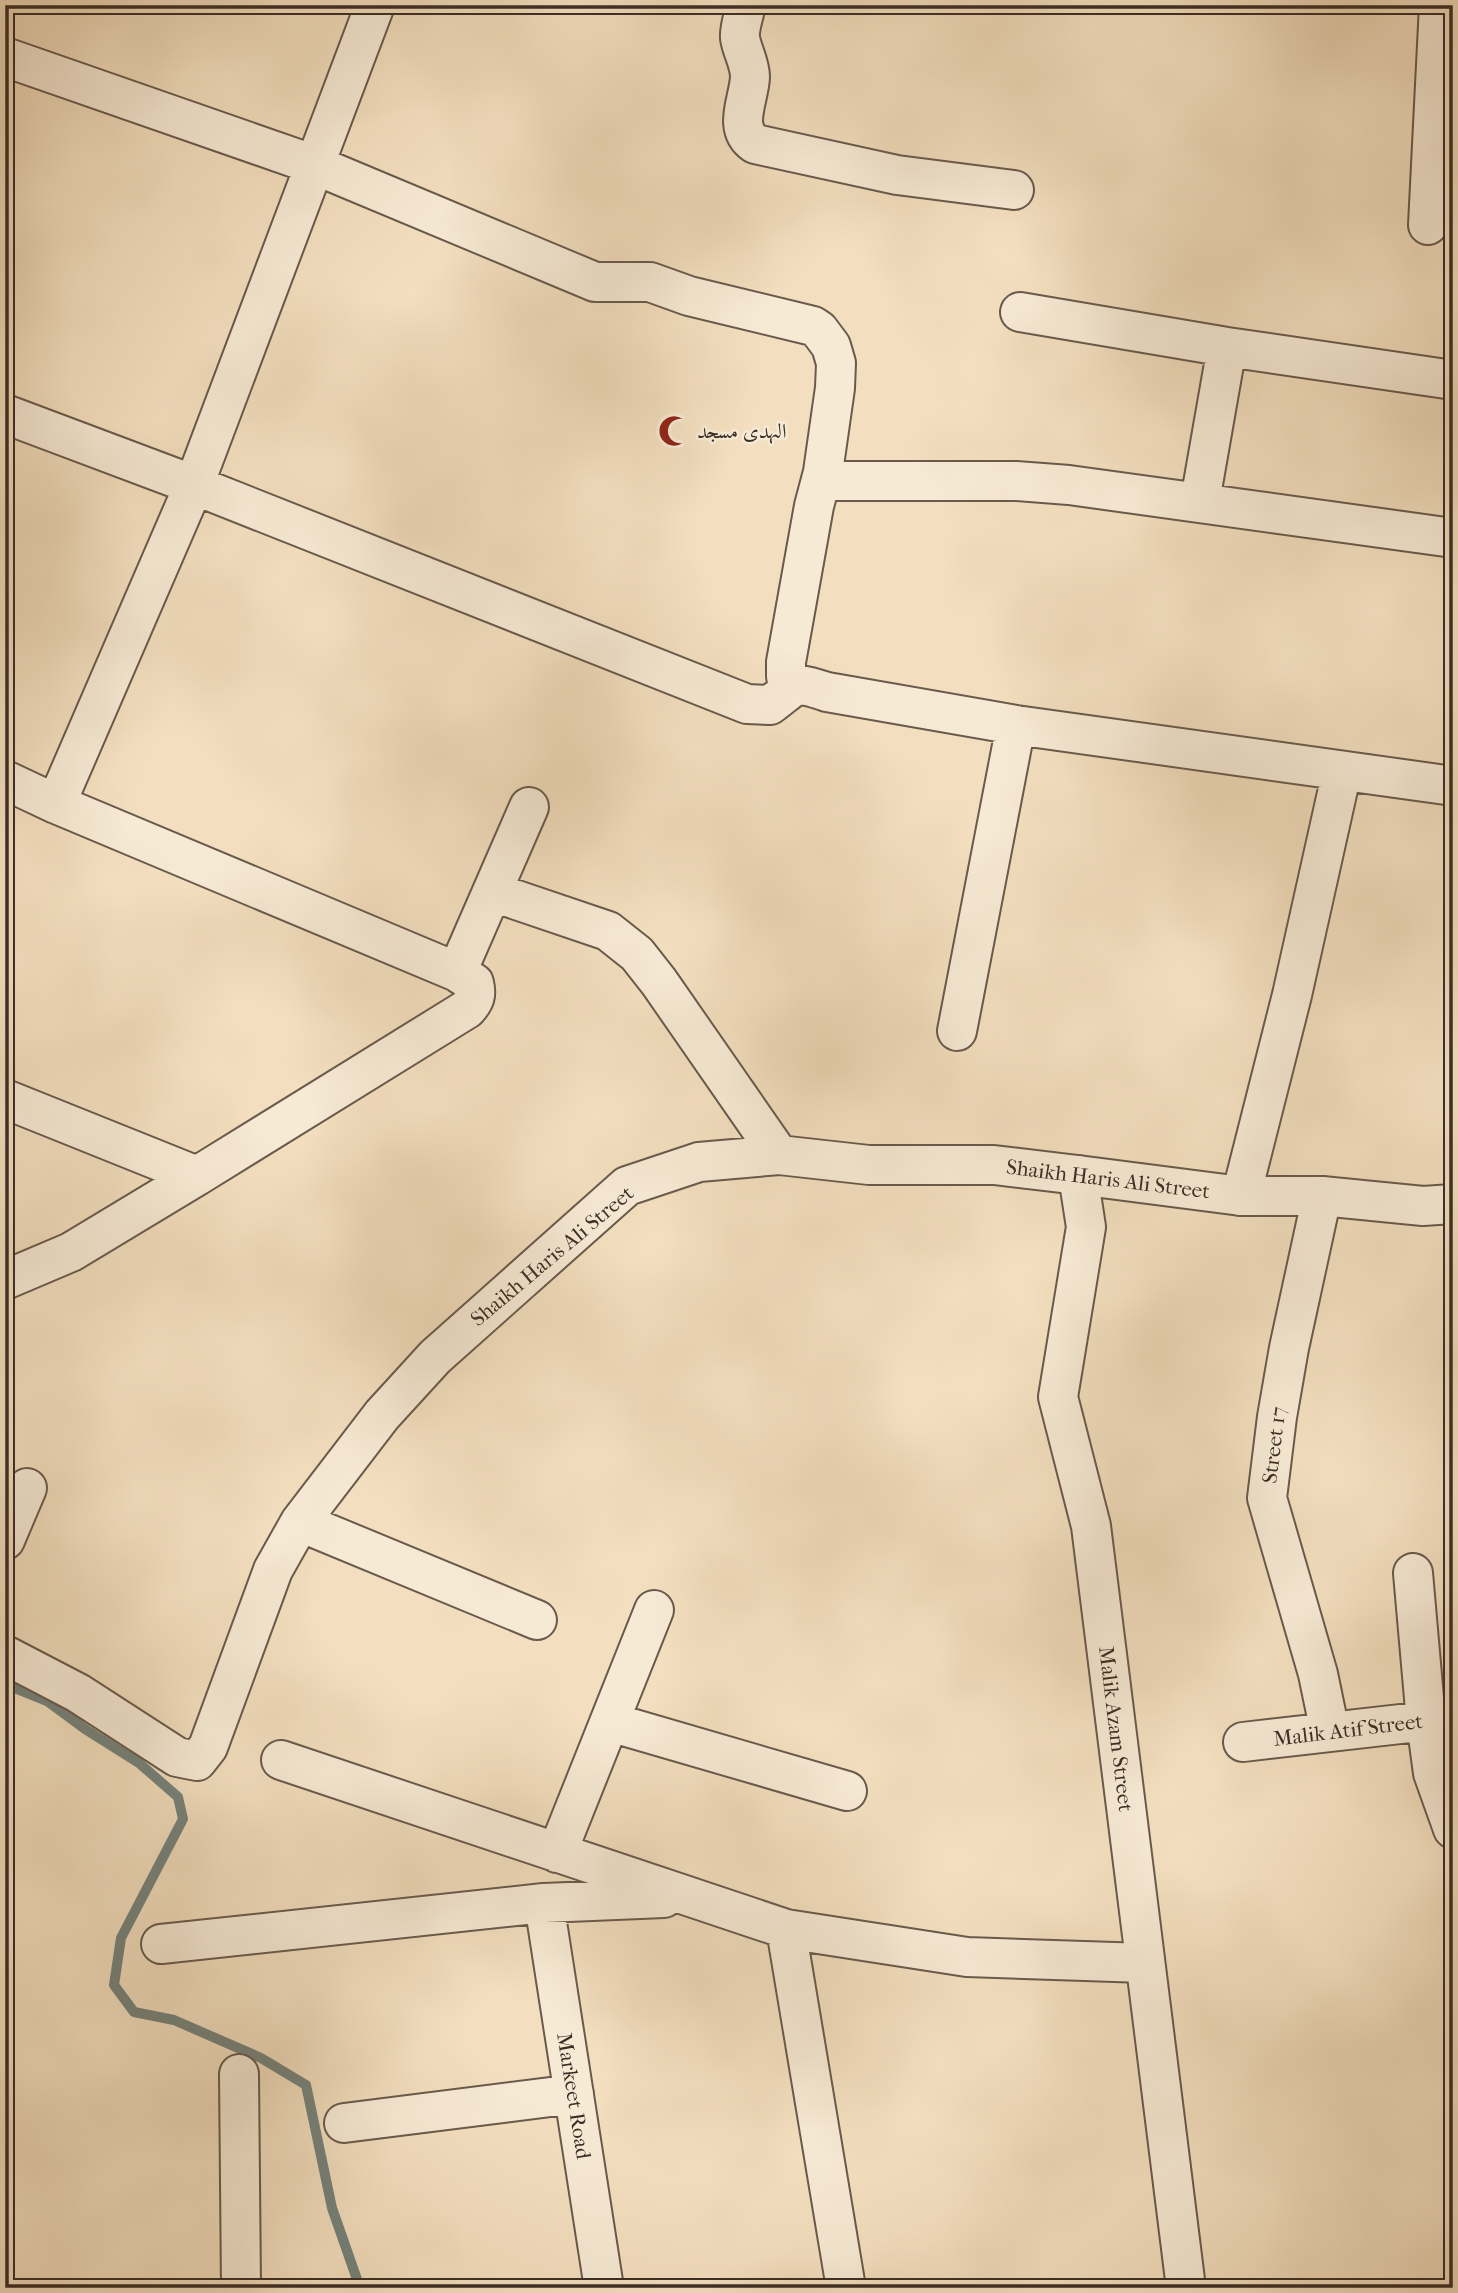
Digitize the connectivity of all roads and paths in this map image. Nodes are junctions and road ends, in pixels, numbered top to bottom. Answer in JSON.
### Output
{"nodes":[{"id":1,"x":375,"y":5,"type":"edge"},
{"id":2,"x":746,"y":5,"type":"edge"},
{"id":3,"x":1439,"y":5,"type":"edge"},
{"id":4,"x":5,"y":57,"type":"edge"},
{"id":5,"x":315,"y":165,"type":"junction"},
{"id":6,"x":1014,"y":190,"type":"dead end"},
{"id":7,"x":1428,"y":225,"type":"dead end"},
{"id":8,"x":1020,"y":312,"type":"dead end"},
{"id":9,"x":1227,"y":347,"type":"junction"},
{"id":10,"x":1453,"y":380,"type":"edge"},
{"id":11,"x":5,"y":414,"type":"edge"},
{"id":12,"x":821,"y":481,"type":"junction"},
{"id":13,"x":194,"y":485,"type":"junction"},
{"id":14,"x":1200,"y":501,"type":"junction"},
{"id":15,"x":1453,"y":538,"type":"edge"},
{"id":16,"x":792,"y":687,"type":"junction"},
{"id":17,"x":1016,"y":725,"type":"junction"},
{"id":18,"x":1342,"y":771,"type":"junction"},
{"id":19,"x":5,"y":780,"type":"edge"},
{"id":20,"x":1453,"y":786,"type":"edge"},
{"id":21,"x":56,"y":804,"type":"junction"},
{"id":22,"x":529,"y":807,"type":"dead end"},
{"id":23,"x":493,"y":892,"type":"junction"},
{"id":24,"x":457,"y":972,"type":"junction"},
{"id":25,"x":957,"y":1031,"type":"dead end"},
{"id":26,"x":5,"y":1100,"type":"edge"},
{"id":27,"x":779,"y":1155,"type":"junction"},
{"id":28,"x":1078,"y":1175,"type":"junction"},
{"id":29,"x":197,"y":1176,"type":"junction"},
{"id":30,"x":1241,"y":1196,"type":"junction"},
{"id":31,"x":1322,"y":1196,"type":"junction"},
{"id":32,"x":1453,"y":1204,"type":"edge"},
{"id":33,"x":5,"y":1280,"type":"edge"},
{"id":34,"x":27,"y":1488,"type":"dead end"},
{"id":35,"x":300,"y":1522,"type":"junction"},
{"id":36,"x":5,"y":1540,"type":"edge"},
{"id":37,"x":1413,"y":1573,"type":"dead end"},
{"id":38,"x":654,"y":1610,"type":"dead end"},
{"id":39,"x":537,"y":1619,"type":"dead end"},
{"id":40,"x":5,"y":1655,"type":"edge"},
{"id":41,"x":1439,"y":1719,"type":"edge"},
{"id":42,"x":610,"y":1722,"type":"junction"},
{"id":43,"x":1330,"y":1732,"type":"junction"},
{"id":44,"x":1243,"y":1742,"type":"dead end"},
{"id":45,"x":281,"y":1760,"type":"dead end"},
{"id":46,"x":847,"y":1791,"type":"dead end"},
{"id":47,"x":1453,"y":1829,"type":"edge"},
{"id":48,"x":557,"y":1853,"type":"junction"},
{"id":49,"x":687,"y":1896,"type":"junction"},
{"id":50,"x":544,"y":1903,"type":"junction"},
{"id":51,"x":786,"y":1929,"type":"junction"},
{"id":52,"x":161,"y":1944,"type":"dead end"},
{"id":53,"x":1145,"y":1963,"type":"junction"},
{"id":54,"x":239,"y":2074,"type":"dead end"},
{"id":55,"x":574,"y":2094,"type":"junction"},
{"id":56,"x":344,"y":2123,"type":"dead end"},
{"id":57,"x":242,"y":2288,"type":"edge"},
{"id":58,"x":604,"y":2288,"type":"edge"},
{"id":59,"x":846,"y":2288,"type":"edge"},
{"id":60,"x":1186,"y":2288,"type":"edge"}],
"edges":[{"from":1,"to":5,"type":"street"},
{"from":2,"to":6,"type":"street"},
{"from":3,"to":7,"type":"street"},
{"from":4,"to":5,"type":"street"},
{"from":5,"to":12,"type":"street"},
{"from":5,"to":13,"type":"street"},
{"from":8,"to":9,"type":"street"},
{"from":9,"to":10,"type":"street"},
{"from":9,"to":14,"type":"street"},
{"from":11,"to":13,"type":"street"},
{"from":12,"to":14,"type":"street"},
{"from":12,"to":16,"type":"street"},
{"from":13,"to":16,"type":"street"},
{"from":13,"to":21,"type":"street"},
{"from":14,"to":15,"type":"street"},
{"from":16,"to":17,"type":"street"},
{"from":17,"to":18,"type":"street"},
{"from":17,"to":25,"type":"street"},
{"from":18,"to":20,"type":"street"},
{"from":18,"to":30,"type":"street"},
{"from":19,"to":21,"type":"street"},
{"from":21,"to":24,"type":"street"},
{"from":22,"to":23,"type":"street"},
{"from":23,"to":24,"type":"street"},
{"from":23,"to":27,"type":"street"},
{"from":24,"to":29,"type":"street"},
{"from":26,"to":29,"type":"street"},
{"from":27,"to":28,"type":"street","name":"Shaikh Haris Ali Street"},
{"from":27,"to":35,"type":"street","name":"Shaikh Haris Ali Street"},
{"from":28,"to":30,"type":"street","name":"Shaikh Haris Ali Street"},
{"from":28,"to":53,"type":"street","name":"Malik Azam Street"},
{"from":29,"to":33,"type":"street"},
{"from":30,"to":31,"type":"street","name":"Shaikh Haris Ali Street"},
{"from":31,"to":32,"type":"street","name":"Shaikh Haris Ali Street"},
{"from":31,"to":43,"type":"street","name":"Street 17"},
{"from":34,"to":36,"type":"street"},
{"from":35,"to":39,"type":"street"},
{"from":35,"to":40,"type":"street","name":"Shaikh Haris Ali Street"},
{"from":37,"to":41,"type":"street"},
{"from":38,"to":42,"type":"street"},
{"from":41,"to":43,"type":"street","name":"Malik Atif Street"},
{"from":41,"to":47,"type":"street"},
{"from":42,"to":46,"type":"street"},
{"from":42,"to":48,"type":"street"},
{"from":43,"to":44,"type":"street","name":"Malik Atif Street"},
{"from":45,"to":48,"type":"street"},
{"from":48,"to":49,"type":"street"},
{"from":49,"to":50,"type":"street"},
{"from":49,"to":51,"type":"street"},
{"from":50,"to":52,"type":"street"},
{"from":50,"to":55,"type":"street","name":"Markeet Road"},
{"from":51,"to":53,"type":"street"},
{"from":51,"to":59,"type":"street"},
{"from":53,"to":60,"type":"street","name":"Malik Azam Street"},
{"from":54,"to":57,"type":"street"},
{"from":55,"to":56,"type":"street"},
{"from":55,"to":58,"type":"street","name":"Markeet Road"}]}
